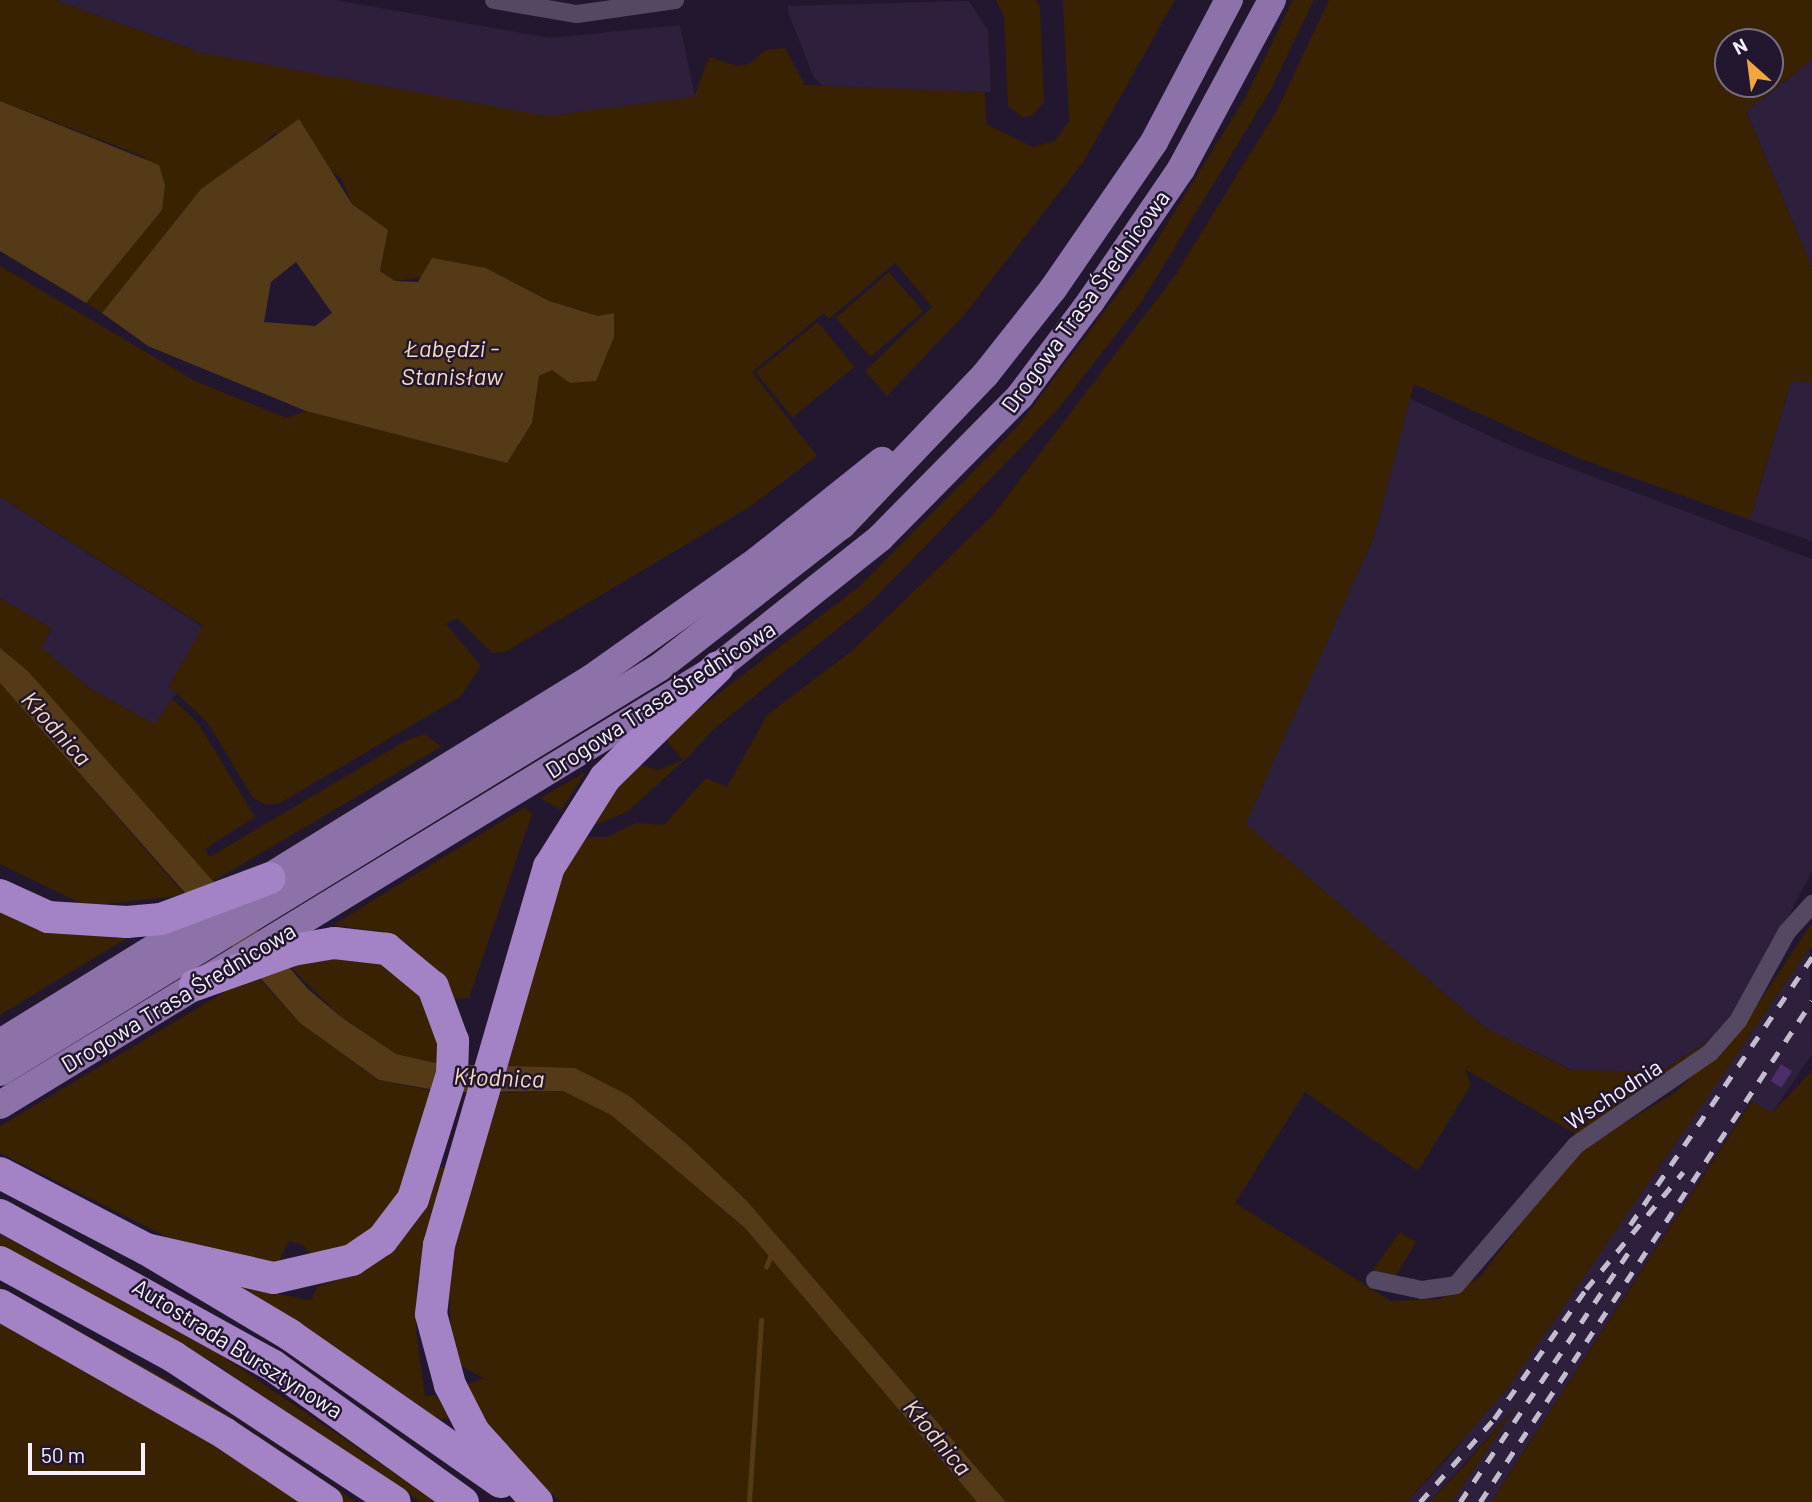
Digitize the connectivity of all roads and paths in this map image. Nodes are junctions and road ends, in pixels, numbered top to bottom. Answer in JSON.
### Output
{"nodes":[{"id":1,"x":494,"y":0,"type":"edge"},
{"id":2,"x":675,"y":0,"type":"edge"},
{"id":3,"x":1229,"y":0,"type":"edge"},
{"id":4,"x":1272,"y":0,"type":"edge"},
{"id":5,"x":718,"y":667,"type":"joint"},
{"id":6,"x":600,"y":689,"type":"junction"},
{"id":7,"x":637,"y":729,"type":"junction"},
{"id":8,"x":270,"y":878,"type":"junction"},
{"id":9,"x":0,"y":895,"type":"edge"},
{"id":10,"x":1812,"y":904,"type":"edge"},
{"id":11,"x":195,"y":985,"type":"junction"},
{"id":12,"x":0,"y":1043,"type":"edge"},
{"id":13,"x":0,"y":1072,"type":"edge"},
{"id":14,"x":0,"y":1105,"type":"edge"},
{"id":15,"x":0,"y":1172,"type":"edge"},
{"id":16,"x":0,"y":1215,"type":"edge"},
{"id":17,"x":146,"y":1249,"type":"junction"},
{"id":18,"x":0,"y":1262,"type":"edge"},
{"id":19,"x":1376,"y":1280,"type":"dead end"},
{"id":20,"x":0,"y":1305,"type":"edge"},
{"id":21,"x":327,"y":1502,"type":"edge"},
{"id":22,"x":395,"y":1502,"type":"edge"},
{"id":23,"x":463,"y":1502,"type":"edge"},
{"id":24,"x":527,"y":1502,"type":"edge"},
{"id":25,"x":537,"y":1502,"type":"edge"}],
"edges":[{"from":1,"to":2,"type":"street"},
{"from":3,"to":6,"type":"main road","name":"Drogowa Trasa Średnicowa"},
{"from":4,"to":5,"type":"main road","name":"Drogowa Trasa Średnicowa"},
{"from":5,"to":7,"type":"highway"},
{"from":6,"to":8,"type":"main road"},
{"from":6,"to":13,"type":"main road","name":"Drogowa Trasa Średnicowa"},
{"from":7,"to":11,"type":"main road","name":"Drogowa Trasa Średnicowa"},
{"from":7,"to":25,"type":"highway"},
{"from":8,"to":9,"type":"highway"},
{"from":8,"to":12,"type":"main road"},
{"from":10,"to":19,"type":"street","name":"Wschodnia"},
{"from":11,"to":14,"type":"main road","name":"Drogowa Trasa Średnicowa"},
{"from":11,"to":17,"type":"highway"},
{"from":15,"to":17,"type":"highway"},
{"from":16,"to":23,"type":"highway","name":"Autostrada Bursztynowa"},
{"from":17,"to":24,"type":"highway"},
{"from":18,"to":22,"type":"highway","name":"Autostrada Bursztynowa"},
{"from":20,"to":21,"type":"highway"}]}
